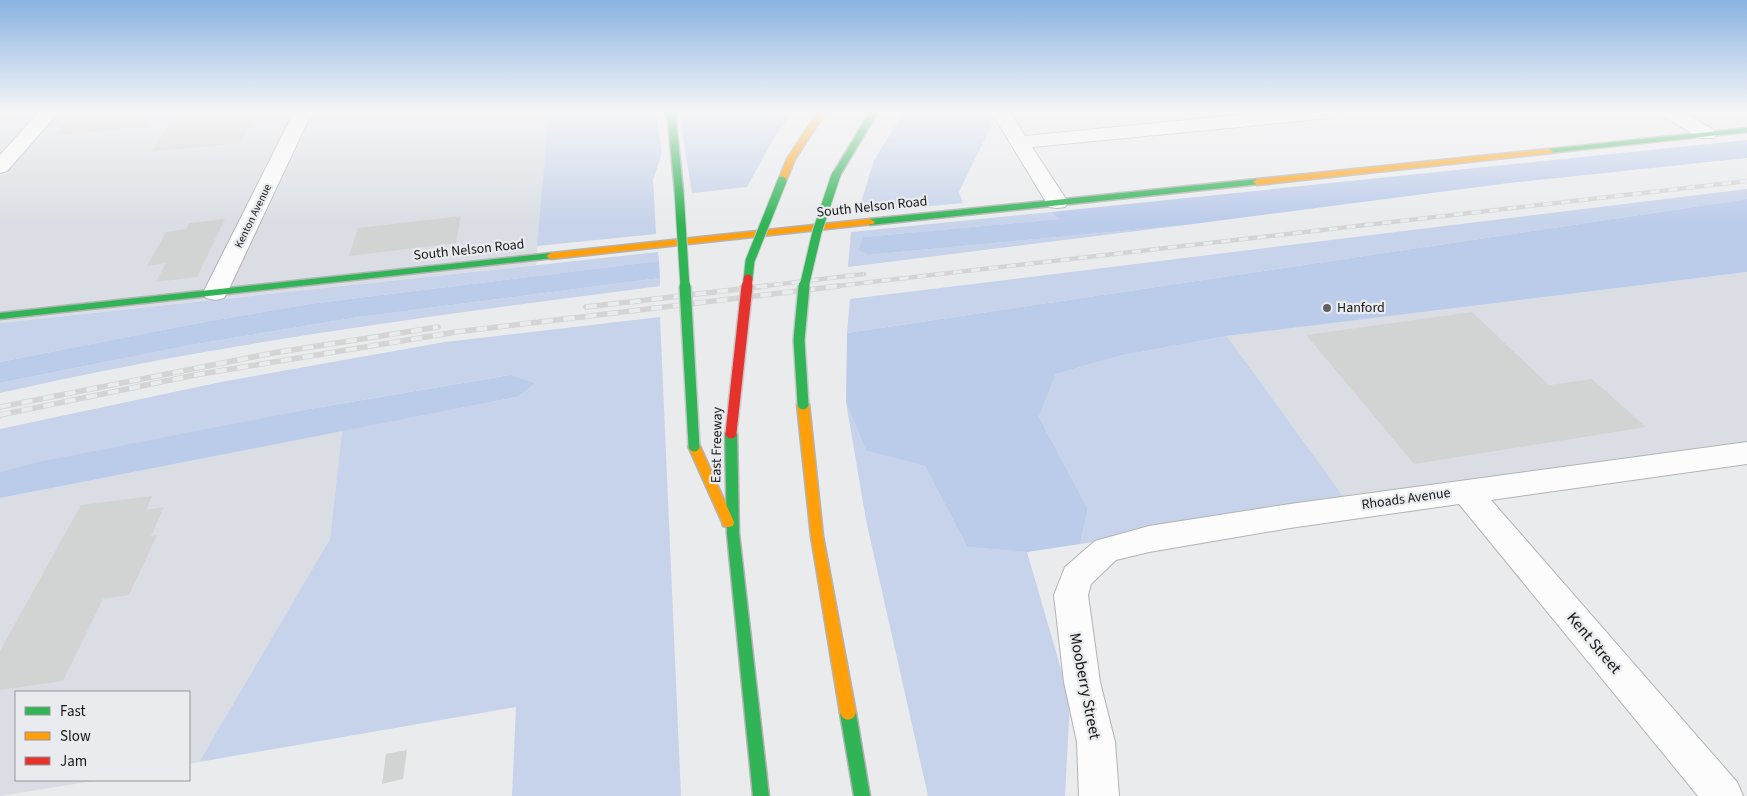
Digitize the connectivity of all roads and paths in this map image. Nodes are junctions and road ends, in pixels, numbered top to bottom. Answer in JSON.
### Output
{"nodes":[{"id":1,"x":16,"y":149,"type":"edge"},
{"id":2,"x":285,"y":149,"type":"edge"},
{"id":3,"x":675,"y":149,"type":"edge"},
{"id":4,"x":797,"y":149,"type":"edge"},
{"id":5,"x":852,"y":149,"type":"edge"},
{"id":6,"x":1024,"y":149,"type":"edge"},
{"id":7,"x":1562,"y":149,"type":"edge"},
{"id":8,"x":0,"y":167,"type":"edge"},
{"id":9,"x":1057,"y":202,"type":"junction"},
{"id":10,"x":215,"y":293,"type":"junction"},
{"id":11,"x":0,"y":316,"type":"edge"},
{"id":12,"x":1747,"y":452,"type":"edge"},
{"id":13,"x":1466,"y":491,"type":"junction"},
{"id":14,"x":733,"y":533,"type":"junction"},
{"id":15,"x":1077,"y":577,"type":"joint"},
{"id":16,"x":761,"y":796,"type":"edge"},
{"id":17,"x":862,"y":796,"type":"edge"},
{"id":18,"x":1099,"y":796,"type":"edge"},
{"id":19,"x":1723,"y":796,"type":"edge"}],
"edges":[{"from":1,"to":8,"type":"street"},
{"from":2,"to":10,"type":"street","name":"Kenton Avenue"},
{"from":3,"to":14,"type":"main road","bridge":true},
{"from":4,"to":14,"type":"main road","name":"East Freeway","bridge":true},
{"from":5,"to":17,"type":"main road","bridge":true},
{"from":6,"to":9,"type":"street"},
{"from":7,"to":9,"type":"main road","name":"South Nelson Road"},
{"from":9,"to":10,"type":"main road","name":"South Nelson Road"},
{"from":10,"to":11,"type":"main road","name":"South Nelson Road"},
{"from":12,"to":13,"type":"street","name":"Rhoads Avenue"},
{"from":13,"to":15,"type":"street","name":"Rhoads Avenue"},
{"from":13,"to":19,"type":"street","name":"Kent Street"},
{"from":14,"to":16,"type":"main road","name":"East Freeway"},
{"from":15,"to":18,"type":"street","name":"Mooberry Street"}]}
